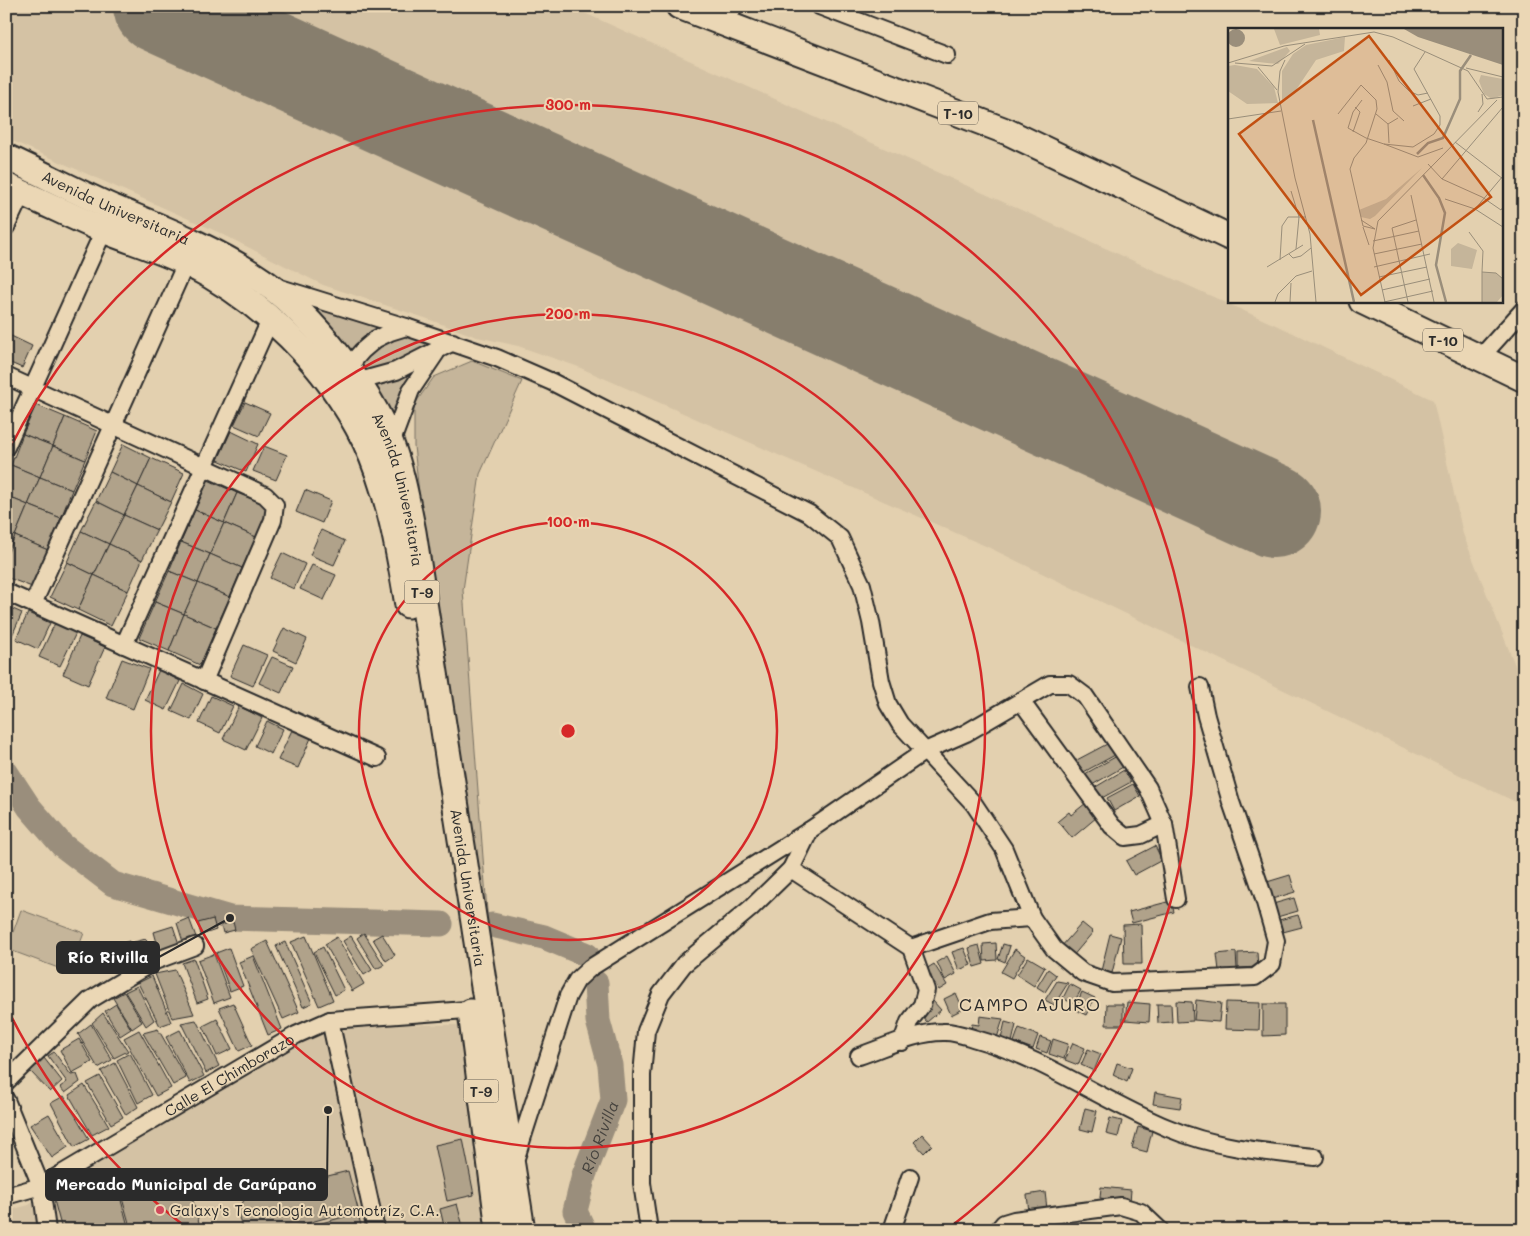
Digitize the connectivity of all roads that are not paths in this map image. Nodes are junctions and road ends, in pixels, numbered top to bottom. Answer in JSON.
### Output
{"nodes":[{"id":1,"x":679,"y":6,"type":"edge"},
{"id":2,"x":819,"y":6,"type":"edge"},
{"id":3,"x":729,"y":15,"type":"edge"},
{"id":4,"x":946,"y":55,"type":"dead end"},
{"id":5,"x":6,"y":157,"type":"edge"},
{"id":6,"x":14,"y":189,"type":"edge"},
{"id":7,"x":109,"y":219,"type":"junction"},
{"id":8,"x":6,"y":227,"type":"edge"},
{"id":9,"x":1228,"y":237,"type":"edge"},
{"id":10,"x":186,"y":263,"type":"junction"},
{"id":11,"x":266,"y":283,"type":"junction"},
{"id":12,"x":1364,"y":302,"type":"edge"},
{"id":13,"x":1524,"y":309,"type":"edge"},
{"id":14,"x":271,"y":318,"type":"junction"},
{"id":15,"x":406,"y":327,"type":"junction"},
{"id":16,"x":446,"y":345,"type":"junction"},
{"id":17,"x":1480,"y":358,"type":"junction"},
{"id":18,"x":6,"y":376,"type":"edge"},
{"id":19,"x":346,"y":379,"type":"junction"},
{"id":20,"x":1524,"y":379,"type":"edge"},
{"id":21,"x":33,"y":388,"type":"junction"},
{"id":22,"x":114,"y":426,"type":"junction"},
{"id":23,"x":391,"y":444,"type":"junction"},
{"id":24,"x":6,"y":447,"type":"edge"},
{"id":25,"x":202,"y":466,"type":"junction"},
{"id":26,"x":6,"y":592,"type":"edge"},
{"id":27,"x":33,"y":604,"type":"junction"},
{"id":28,"x":124,"y":645,"type":"junction"},
{"id":29,"x":204,"y":681,"type":"junction"},
{"id":30,"x":1200,"y":687,"type":"dead end"},
{"id":31,"x":1021,"y":701,"type":"junction"},
{"id":32,"x":924,"y":751,"type":"junction"},
{"id":33,"x":377,"y":758,"type":"dead end"},
{"id":34,"x":1164,"y":824,"type":"junction"},
{"id":35,"x":810,"y":830,"type":"junction"},
{"id":36,"x":791,"y":870,"type":"junction"},
{"id":37,"x":1176,"y":900,"type":"dead end"},
{"id":38,"x":1032,"y":918,"type":"junction"},
{"id":39,"x":196,"y":946,"type":"dead end"},
{"id":40,"x":911,"y":948,"type":"junction"},
{"id":41,"x":478,"y":1009,"type":"junction"},
{"id":42,"x":330,"y":1020,"type":"junction"},
{"id":43,"x":902,"y":1042,"type":"junction"},
{"id":44,"x":859,"y":1056,"type":"dead end"},
{"id":45,"x":6,"y":1082,"type":"edge"},
{"id":46,"x":6,"y":1100,"type":"edge"},
{"id":47,"x":1315,"y":1157,"type":"dead end"},
{"id":48,"x":513,"y":1166,"type":"junction"},
{"id":49,"x":910,"y":1177,"type":"dead end"},
{"id":50,"x":41,"y":1186,"type":"junction"},
{"id":51,"x":6,"y":1196,"type":"edge"},
{"id":52,"x":648,"y":1229,"type":"edge"},
{"id":53,"x":47,"y":1230,"type":"edge"},
{"id":54,"x":376,"y":1230,"type":"edge"},
{"id":55,"x":499,"y":1230,"type":"edge"},
{"id":56,"x":522,"y":1230,"type":"edge"},
{"id":57,"x":892,"y":1230,"type":"edge"},
{"id":58,"x":998,"y":1230,"type":"edge"},
{"id":59,"x":1160,"y":1230,"type":"edge"}],
"edges":[{"from":1,"to":3,"type":"highway","number":"T-10"},
{"from":2,"to":4,"type":"street"},
{"from":3,"to":9,"type":"highway","number":"T-10"},
{"from":5,"to":7,"type":"highway","name":"Avenida Universitaria","number":"T-9"},
{"from":6,"to":7,"type":"highway","name":"Avenida Universitaria","number":"T-9"},
{"from":6,"to":8,"type":"street"},
{"from":7,"to":10,"type":"highway","name":"Avenida Universitaria","number":"T-9"},
{"from":7,"to":11,"type":"highway","name":"Avenida Universitaria","number":"T-9"},
{"from":7,"to":21,"type":"street"},
{"from":10,"to":14,"type":"highway","name":"Avenida Universitaria","number":"T-9"},
{"from":10,"to":22,"type":"street"},
{"from":11,"to":15,"type":"street"},
{"from":11,"to":19,"type":"highway","name":"Avenida Universitaria","number":"T-9"},
{"from":12,"to":17,"type":"highway","number":"T-10"},
{"from":13,"to":17,"type":"street"},
{"from":14,"to":19,"type":"highway","name":"Avenida Universitaria","number":"T-9"},
{"from":14,"to":25,"type":"street"},
{"from":15,"to":16,"type":"street"},
{"from":15,"to":19,"type":"street"},
{"from":16,"to":19,"type":"street"},
{"from":16,"to":23,"type":"street"},
{"from":16,"to":32,"type":"street"},
{"from":17,"to":20,"type":"highway","number":"T-10"},
{"from":18,"to":21,"type":"street"},
{"from":19,"to":23,"type":"highway","name":"Avenida Universitaria","number":"T-9"},
{"from":19,"to":41,"type":"highway","name":"Avenida Universitaria","number":"T-9"},
{"from":21,"to":22,"type":"street"},
{"from":21,"to":24,"type":"street"},
{"from":22,"to":25,"type":"street"},
{"from":22,"to":27,"type":"street"},
{"from":23,"to":41,"type":"highway","name":"Avenida Universitaria","number":"T-9"},
{"from":25,"to":28,"type":"street"},
{"from":25,"to":29,"type":"street"},
{"from":26,"to":27,"type":"street"},
{"from":27,"to":28,"type":"street"},
{"from":28,"to":29,"type":"street"},
{"from":29,"to":33,"type":"street"},
{"from":30,"to":38,"type":"street"},
{"from":31,"to":32,"type":"street"},
{"from":31,"to":34,"type":"street"},
{"from":31,"to":34,"type":"street"},
{"from":32,"to":35,"type":"street"},
{"from":32,"to":38,"type":"street"},
{"from":34,"to":37,"type":"street"},
{"from":35,"to":36,"type":"street"},
{"from":35,"to":48,"type":"street"},
{"from":36,"to":40,"type":"street"},
{"from":36,"to":52,"type":"street"},
{"from":38,"to":40,"type":"street"},
{"from":39,"to":45,"type":"street"},
{"from":40,"to":43,"type":"street"},
{"from":41,"to":42,"type":"street","name":"Calle El Chimborazo"},
{"from":41,"to":48,"type":"highway","name":"Avenida Universitaria","number":"T-9"},
{"from":41,"to":55,"type":"highway","number":"T-9"},
{"from":42,"to":50,"type":"street","name":"Calle El Chimborazo"},
{"from":42,"to":54,"type":"street"},
{"from":43,"to":44,"type":"street"},
{"from":43,"to":47,"type":"street"},
{"from":46,"to":50,"type":"street"},
{"from":48,"to":56,"type":"highway","name":"Avenida Universitaria","number":"T-9"},
{"from":49,"to":57,"type":"street"},
{"from":50,"to":51,"type":"street","name":"Calle El Chimborazo"},
{"from":50,"to":53,"type":"street"},
{"from":58,"to":59,"type":"street"}]}
